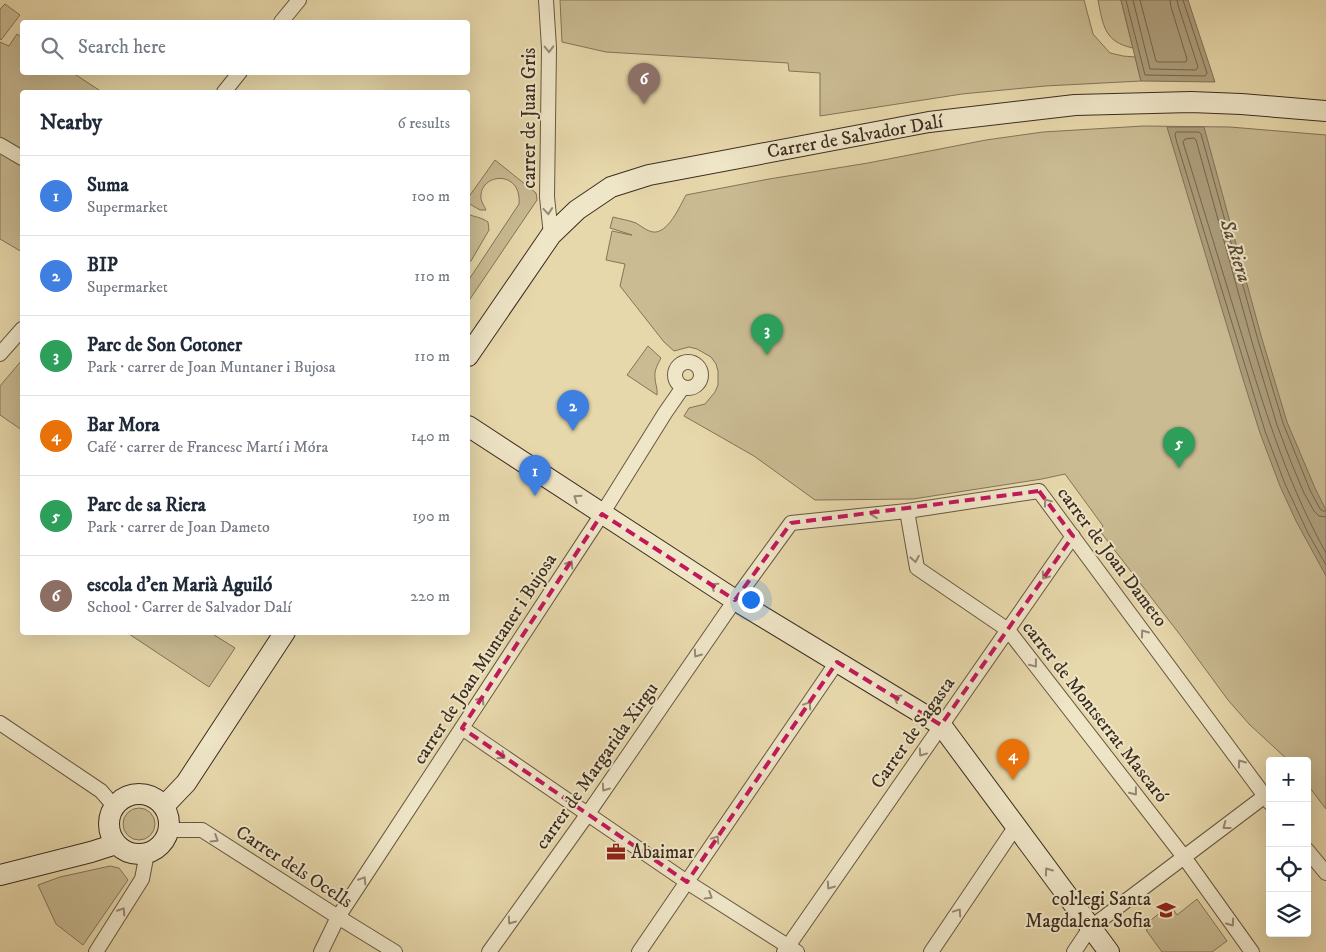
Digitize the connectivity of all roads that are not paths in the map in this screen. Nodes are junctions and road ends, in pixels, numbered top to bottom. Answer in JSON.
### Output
{"nodes":[{"id":1,"x":299,"y":0,"type":"edge"},
{"id":2,"x":546,"y":0,"type":"edge"},
{"id":3,"x":283,"y":20,"type":"edge"},
{"id":4,"x":238,"y":75,"type":"edge"},
{"id":5,"x":226,"y":90,"type":"edge"},
{"id":6,"x":1326,"y":111,"type":"edge"},
{"id":7,"x":0,"y":145,"type":"edge"},
{"id":8,"x":20,"y":157,"type":"edge"},
{"id":9,"x":551,"y":235,"type":"junction"},
{"id":10,"x":20,"y":331,"type":"edge"},
{"id":11,"x":470,"y":353,"type":"edge"},
{"id":12,"x":0,"y":354,"type":"edge"},
{"id":13,"x":683,"y":387,"type":"dead end"},
{"id":14,"x":470,"y":427,"type":"edge"},
{"id":15,"x":907,"y":511,"type":"junction"},
{"id":16,"x":602,"y":514,"type":"junction"},
{"id":17,"x":1073,"y":536,"type":"junction"},
{"id":18,"x":735,"y":600,"type":"junction"},
{"id":19,"x":1008,"y":630,"type":"junction"},
{"id":20,"x":283,"y":635,"type":"edge"},
{"id":21,"x":837,"y":662,"type":"junction"},
{"id":22,"x":0,"y":722,"type":"edge"},
{"id":23,"x":941,"y":725,"type":"junction"},
{"id":24,"x":462,"y":728,"type":"junction"},
{"id":25,"x":1266,"y":798,"type":"edge"},
{"id":26,"x":1266,"y":800,"type":"edge"},
{"id":27,"x":114,"y":806,"type":"junction"},
{"id":28,"x":164,"y":806,"type":"junction"},
{"id":29,"x":587,"y":814,"type":"junction"},
{"id":30,"x":1016,"y":826,"type":"junction"},
{"id":31,"x":169,"y":830,"type":"junction"},
{"id":32,"x":116,"y":844,"type":"junction"},
{"id":33,"x":147,"y":854,"type":"junction"},
{"id":34,"x":1311,"y":855,"type":"edge"},
{"id":35,"x":1184,"y":857,"type":"junction"},
{"id":36,"x":1326,"y":873,"type":"edge"},
{"id":37,"x":0,"y":874,"type":"edge"},
{"id":38,"x":687,"y":882,"type":"junction"},
{"id":39,"x":338,"y":917,"type":"junction"},
{"id":40,"x":1090,"y":928,"type":"junction"},
{"id":41,"x":790,"y":950,"type":"edge"},
{"id":42,"x":96,"y":952,"type":"edge"},
{"id":43,"x":321,"y":952,"type":"edge"},
{"id":44,"x":395,"y":952,"type":"edge"},
{"id":45,"x":490,"y":952,"type":"edge"},
{"id":46,"x":639,"y":952,"type":"edge"},
{"id":47,"x":931,"y":952,"type":"edge"},
{"id":48,"x":1074,"y":952,"type":"edge"},
{"id":49,"x":1109,"y":952,"type":"edge"},
{"id":50,"x":1252,"y":952,"type":"edge"}],
"edges":[{"from":1,"to":3,"type":"street"},
{"from":2,"to":9,"type":"street","name":"carrer de Juan Gris","one_way":true},
{"from":4,"to":5,"type":"street"},
{"from":6,"to":9,"type":"street","name":"Carrer de Salvador Dalí"},
{"from":7,"to":8,"type":"street"},
{"from":9,"to":11,"type":"street","name":"Carrer de Salvador Dalí"},
{"from":10,"to":12,"type":"street"},
{"from":13,"to":16,"type":"street","name":"carrer de Joan Muntaner i Bujosa"},
{"from":16,"to":14,"type":"street","one_way":true},
{"from":17,"to":15,"type":"street","name":"carrer de Joan Dameto","one_way":true},
{"from":15,"to":18,"type":"street","name":"carrer de Joan Dameto","one_way":true},
{"from":15,"to":19,"type":"street","name":"carrer de Montserrat Mascaró","one_way":true},
{"from":18,"to":16,"type":"street","one_way":true},
{"from":24,"to":16,"type":"street","name":"carrer de Joan Muntaner i Bujosa","one_way":true},
{"from":17,"to":19,"type":"street","name":"Carrer de Sagasta","one_way":true},
{"from":25,"to":17,"type":"street","name":"carrer de Joan Dameto","one_way":true},
{"from":18,"to":21,"type":"street"},
{"from":18,"to":29,"type":"street","name":"carrer de Margarida Xirgu","one_way":true},
{"from":19,"to":23,"type":"street","name":"Carrer de Sagasta"},
{"from":19,"to":35,"type":"street","name":"carrer de Montserrat Mascaró","one_way":true},
{"from":20,"to":28,"type":"street"},
{"from":23,"to":21,"type":"street","one_way":true},
{"from":38,"to":21,"type":"street","one_way":true},
{"from":22,"to":27,"type":"street"},
{"from":23,"to":30,"type":"street"},
{"from":23,"to":41,"type":"street","name":"Carrer de Sagasta","one_way":true},
{"from":24,"to":29,"type":"street","one_way":true},
{"from":39,"to":24,"type":"street","name":"carrer de Joan Muntaner i Bujosa","one_way":true},
{"from":26,"to":35,"type":"street","one_way":true},
{"from":27,"to":28,"type":"street"},
{"from":27,"to":32,"type":"street"},
{"from":28,"to":31,"type":"street"},
{"from":29,"to":38,"type":"street"},
{"from":29,"to":45,"type":"street","name":"carrer de Margarida Xirgu","one_way":true},
{"from":40,"to":30,"type":"street","one_way":true},
{"from":47,"to":30,"type":"street","one_way":true},
{"from":31,"to":33,"type":"street"},
{"from":31,"to":39,"type":"street","name":"Carrer dels Ocells","one_way":true},
{"from":32,"to":33,"type":"street"},
{"from":32,"to":37,"type":"street"},
{"from":42,"to":33,"type":"street","one_way":true},
{"from":34,"to":36,"type":"street"},
{"from":35,"to":40,"type":"street"},
{"from":35,"to":50,"type":"street","name":"carrer de Montserrat Mascaró","one_way":true},
{"from":38,"to":41,"type":"street","one_way":true},
{"from":38,"to":46,"type":"street"},
{"from":39,"to":43,"type":"street","name":"carrer de Joan Muntaner i Bujosa"},
{"from":39,"to":44,"type":"street","name":"Carrer dels Ocells"},
{"from":40,"to":48,"type":"street"},
{"from":40,"to":49,"type":"street"}]}
